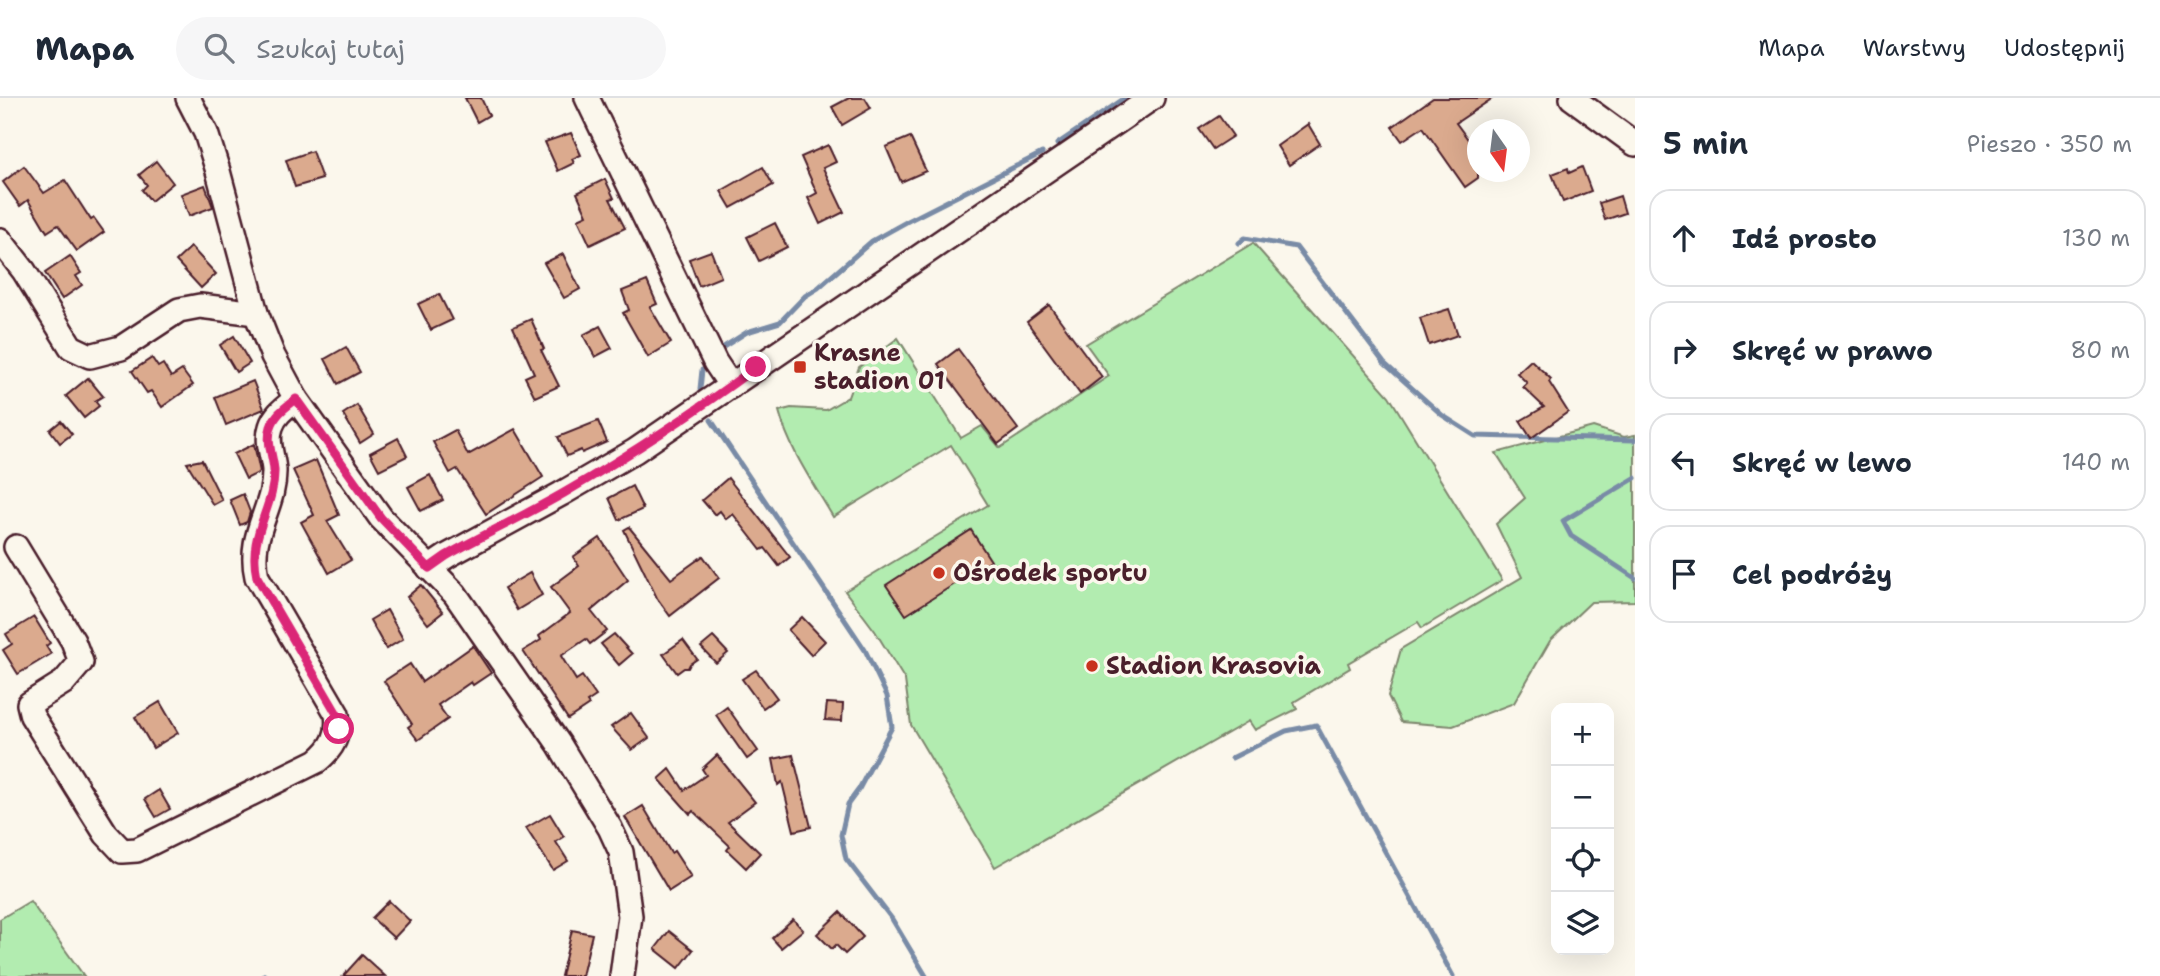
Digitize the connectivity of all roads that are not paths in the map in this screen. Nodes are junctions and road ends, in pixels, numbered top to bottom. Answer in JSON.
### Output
{"nodes":[{"id":1,"x":188,"y":98,"type":"edge"},
{"id":2,"x":587,"y":98,"type":"edge"},
{"id":3,"x":1152,"y":98,"type":"edge"},
{"id":4,"x":1572,"y":98,"type":"edge"},
{"id":5,"x":1635,"y":144,"type":"edge"},
{"id":6,"x":0,"y":240,"type":"edge"},
{"id":7,"x":256,"y":313,"type":"junction"},
{"id":8,"x":731,"y":386,"type":"junction"},
{"id":9,"x":296,"y":399,"type":"junction"},
{"id":10,"x":16,"y":547,"type":"dead end"},
{"id":11,"x":429,"y":568,"type":"junction"},
{"id":12,"x":622,"y":976,"type":"edge"}],
"edges":[{"from":1,"to":7,"type":"street"},
{"from":2,"to":8,"type":"street"},
{"from":3,"to":8,"type":"street"},
{"from":4,"to":5,"type":"street"},
{"from":6,"to":7,"type":"street"},
{"from":7,"to":9,"type":"street"},
{"from":8,"to":11,"type":"street"},
{"from":9,"to":10,"type":"street"},
{"from":9,"to":11,"type":"street"},
{"from":11,"to":12,"type":"street"}]}
